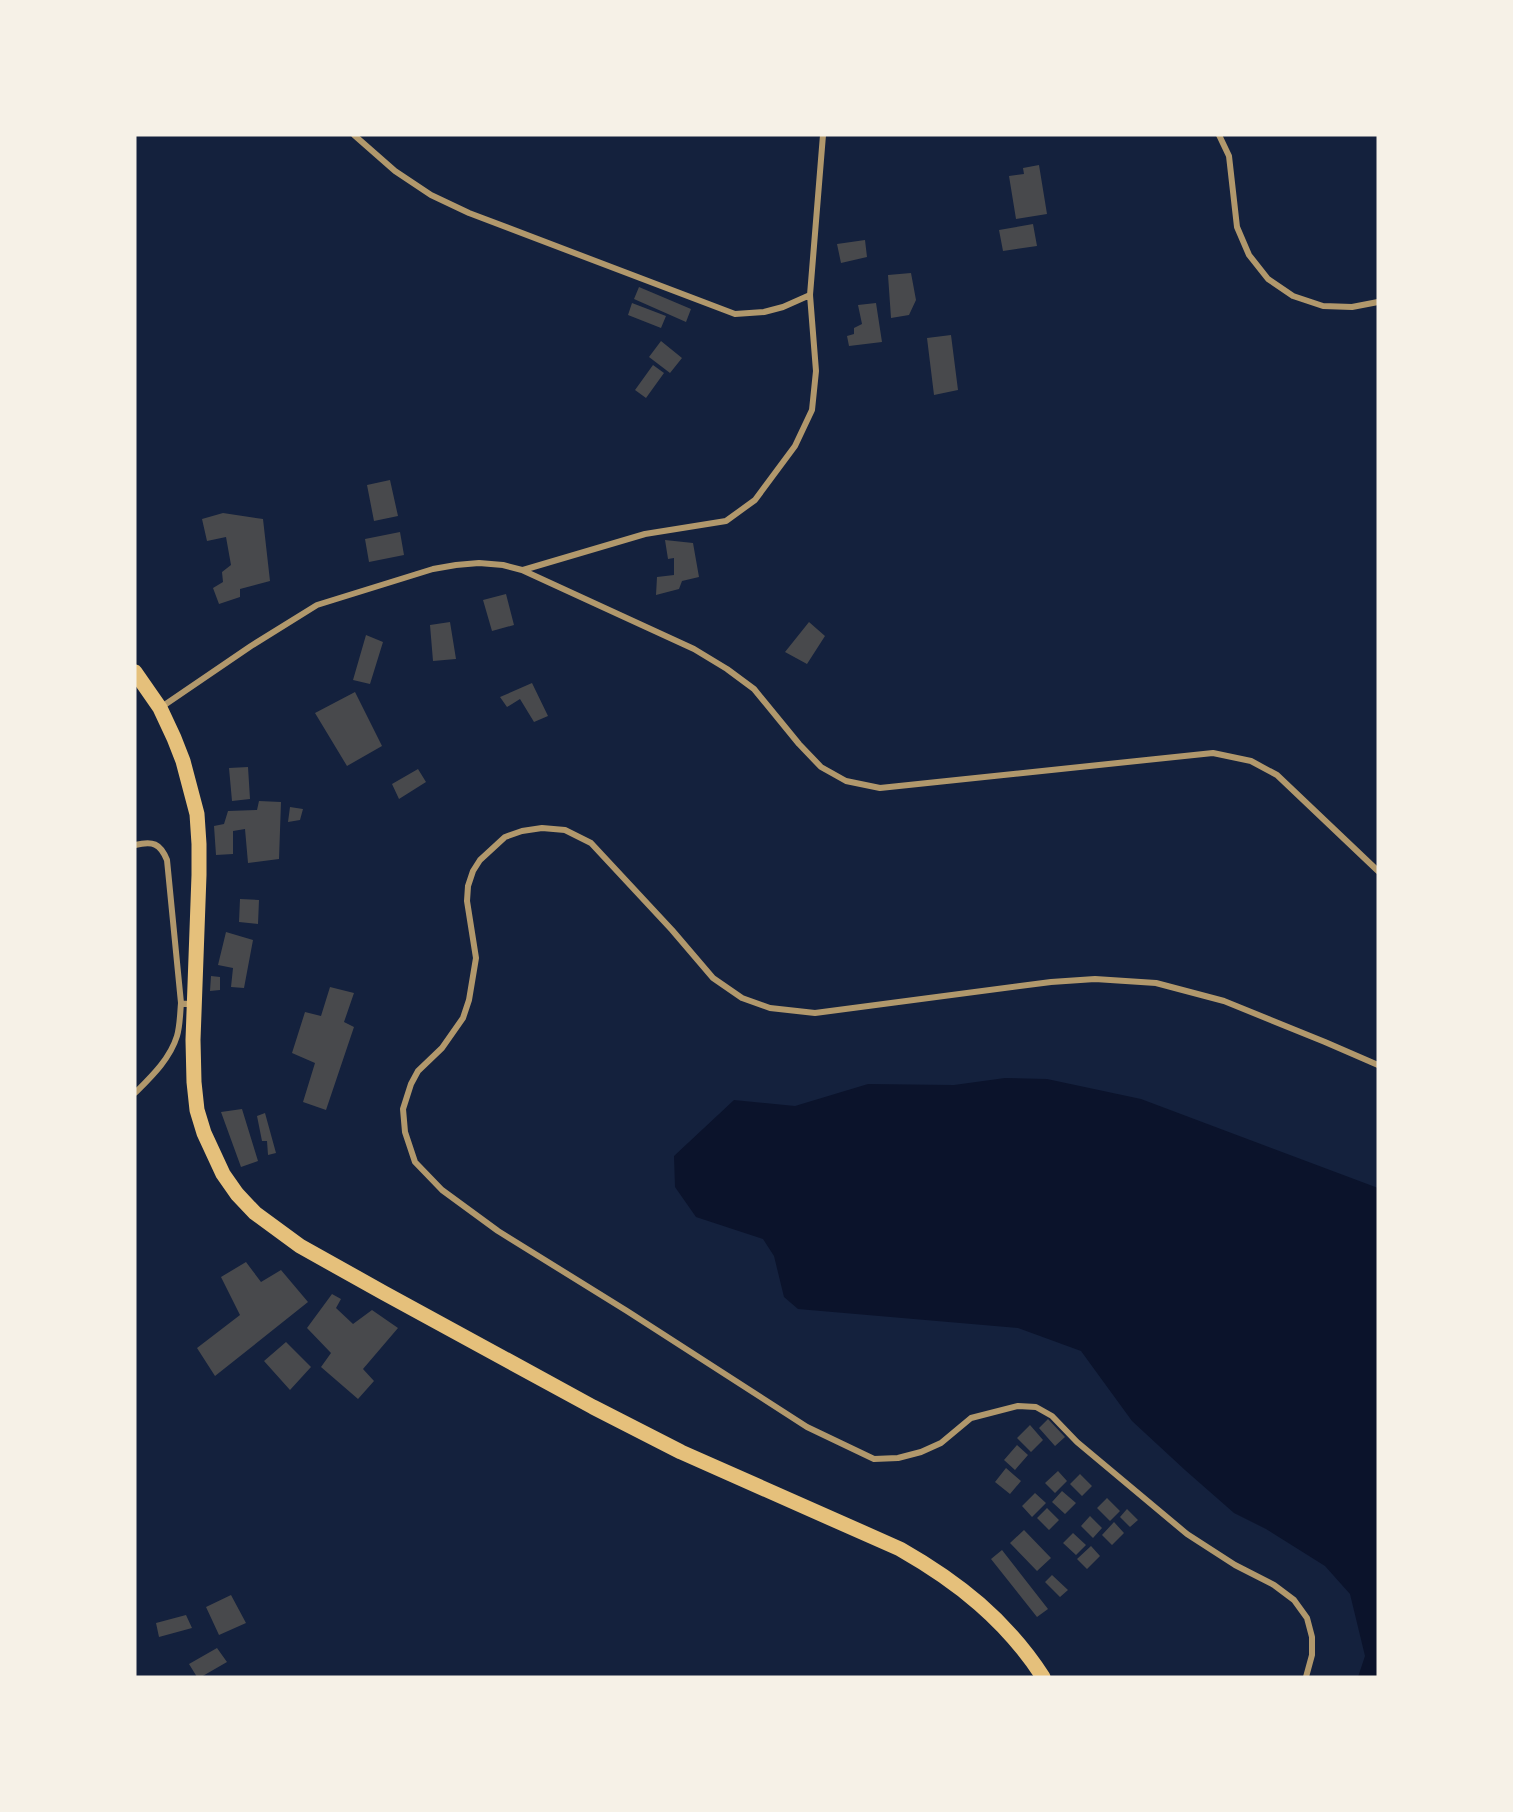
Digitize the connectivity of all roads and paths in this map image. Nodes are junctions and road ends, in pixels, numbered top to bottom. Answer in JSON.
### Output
{"nodes":[{"id":1,"x":354,"y":135,"type":"edge"},
{"id":2,"x":823,"y":135,"type":"edge"},
{"id":3,"x":1219,"y":135,"type":"edge"},
{"id":4,"x":810,"y":295,"type":"junction"},
{"id":5,"x":1378,"y":302,"type":"edge"},
{"id":6,"x":522,"y":570,"type":"junction"},
{"id":7,"x":135,"y":672,"type":"edge"},
{"id":8,"x":160,"y":708,"type":"junction"},
{"id":9,"x":135,"y":845,"type":"edge"},
{"id":10,"x":1378,"y":871,"type":"edge"},
{"id":11,"x":187,"y":1004,"type":"junction"},
{"id":12,"x":1378,"y":1065,"type":"edge"},
{"id":13,"x":135,"y":1093,"type":"edge"},
{"id":14,"x":1043,"y":1677,"type":"edge"},
{"id":15,"x":1305,"y":1677,"type":"edge"}],
"edges":[{"from":1,"to":4,"type":"street"},
{"from":2,"to":4,"type":"street"},
{"from":3,"to":5,"type":"street"},
{"from":4,"to":6,"type":"street"},
{"from":6,"to":8,"type":"street"},
{"from":6,"to":10,"type":"street"},
{"from":7,"to":8,"type":"main road"},
{"from":8,"to":11,"type":"main road"},
{"from":9,"to":11,"type":"street"},
{"from":11,"to":13,"type":"street"},
{"from":11,"to":14,"type":"main road"},
{"from":12,"to":15,"type":"street"}]}
